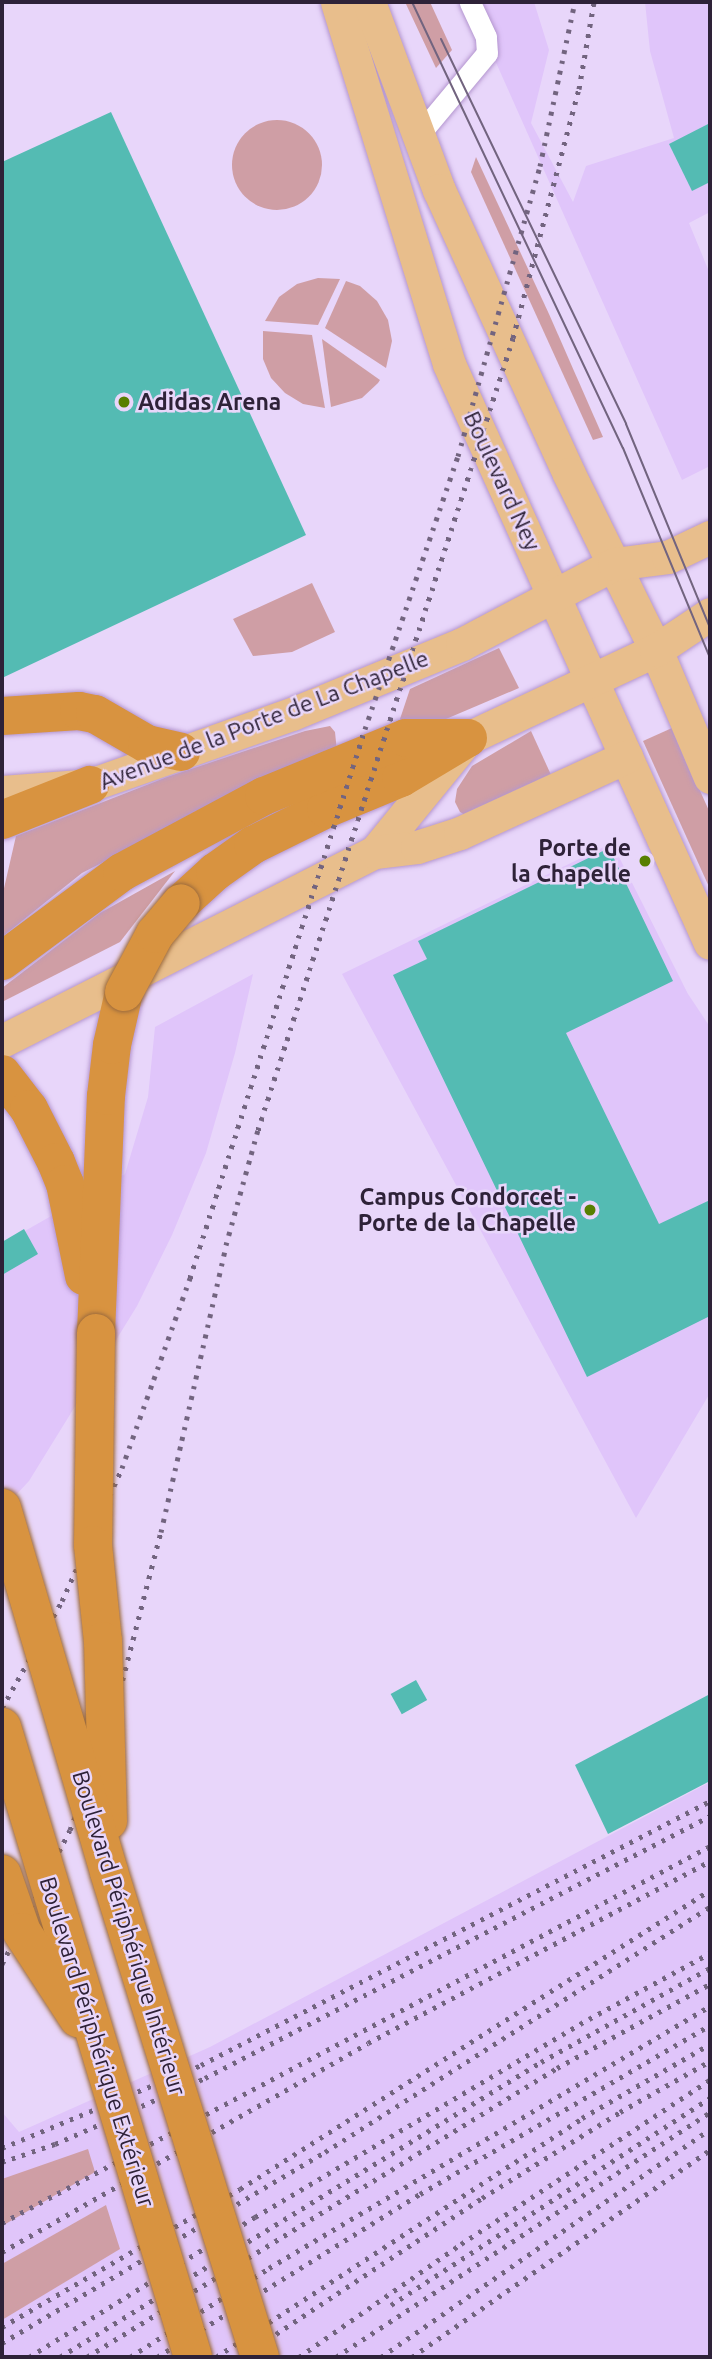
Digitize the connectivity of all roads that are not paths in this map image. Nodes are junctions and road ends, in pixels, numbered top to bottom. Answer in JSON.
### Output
{"nodes":[{"id":1,"x":337,"y":2,"type":"edge"},
{"id":2,"x":369,"y":2,"type":"edge"},
{"id":3,"x":470,"y":2,"type":"edge"},
{"id":4,"x":417,"y":137,"type":"junction"},
{"id":5,"x":710,"y":537,"type":"edge"},
{"id":6,"x":614,"y":564,"type":"junction"},
{"id":7,"x":555,"y":596,"type":"junction"},
{"id":8,"x":710,"y":614,"type":"edge"},
{"id":9,"x":656,"y":650,"type":"junction"},
{"id":10,"x":592,"y":680,"type":"junction"},
{"id":11,"x":5,"y":716,"type":"edge"},
{"id":12,"x":468,"y":738,"type":"junction"},
{"id":13,"x":181,"y":751,"type":"junction"},
{"id":14,"x":626,"y":757,"type":"junction"},
{"id":15,"x":710,"y":777,"type":"edge"},
{"id":16,"x":90,"y":785,"type":"joint"},
{"id":17,"x":11,"y":804,"type":"edge"},
{"id":18,"x":374,"y":852,"type":"junction"},
{"id":19,"x":710,"y":943,"type":"edge"},
{"id":20,"x":2,"y":961,"type":"edge"},
{"id":21,"x":2,"y":1041,"type":"edge"},
{"id":22,"x":2,"y":1074,"type":"edge"},
{"id":23,"x":96,"y":1333,"type":"junction"},
{"id":24,"x":2,"y":1508,"type":"edge"},
{"id":25,"x":2,"y":1727,"type":"edge"},
{"id":26,"x":109,"y":1872,"type":"junction"},
{"id":27,"x":2,"y":1874,"type":"edge"},
{"id":28,"x":103,"y":2058,"type":"junction"},
{"id":29,"x":193,"y":2357,"type":"edge"},
{"id":30,"x":260,"y":2357,"type":"edge"}],
"edges":[{"from":1,"to":7,"type":"main road","name":"Boulevard Ney"},
{"from":2,"to":4,"type":"main road"},
{"from":3,"to":4,"type":"street"},
{"from":4,"to":6,"type":"main road"},
{"from":5,"to":6,"type":"main road"},
{"from":6,"to":7,"type":"main road","name":"Avenue de la Porte de La Chapelle"},
{"from":6,"to":9,"type":"main road"},
{"from":7,"to":10,"type":"main road","name":"Boulevard Ney"},
{"from":7,"to":13,"type":"main road","name":"Avenue de la Porte de La Chapelle"},
{"from":8,"to":9,"type":"main road"},
{"from":9,"to":10,"type":"main road"},
{"from":9,"to":15,"type":"main road"},
{"from":10,"to":12,"type":"main road"},
{"from":10,"to":14,"type":"main road","name":"Boulevard Ney"},
{"from":11,"to":13,"type":"highway"},
{"from":12,"to":18,"type":"main road"},
{"from":12,"to":20,"type":"highway"},
{"from":12,"to":23,"type":"highway","bridge":true},
{"from":13,"to":16,"type":"main road","name":"Avenue de la Porte de La Chapelle"},
{"from":14,"to":18,"type":"main road"},
{"from":14,"to":19,"type":"main road","name":"Boulevard Ney"},
{"from":16,"to":17,"type":"highway"},
{"from":18,"to":21,"type":"main road"},
{"from":22,"to":23,"type":"highway"},
{"from":23,"to":26,"type":"highway","bridge":true},
{"from":24,"to":26,"type":"highway","name":"Boulevard Périphérique Intérieur","bridge":true},
{"from":25,"to":28,"type":"highway","name":"Boulevard Périphérique Extérieur","bridge":true},
{"from":26,"to":30,"type":"highway","name":"Boulevard Périphérique Intérieur","bridge":true},
{"from":27,"to":28,"type":"highway","bridge":true},
{"from":28,"to":29,"type":"highway","name":"Boulevard Périphérique Extérieur","bridge":true}]}
